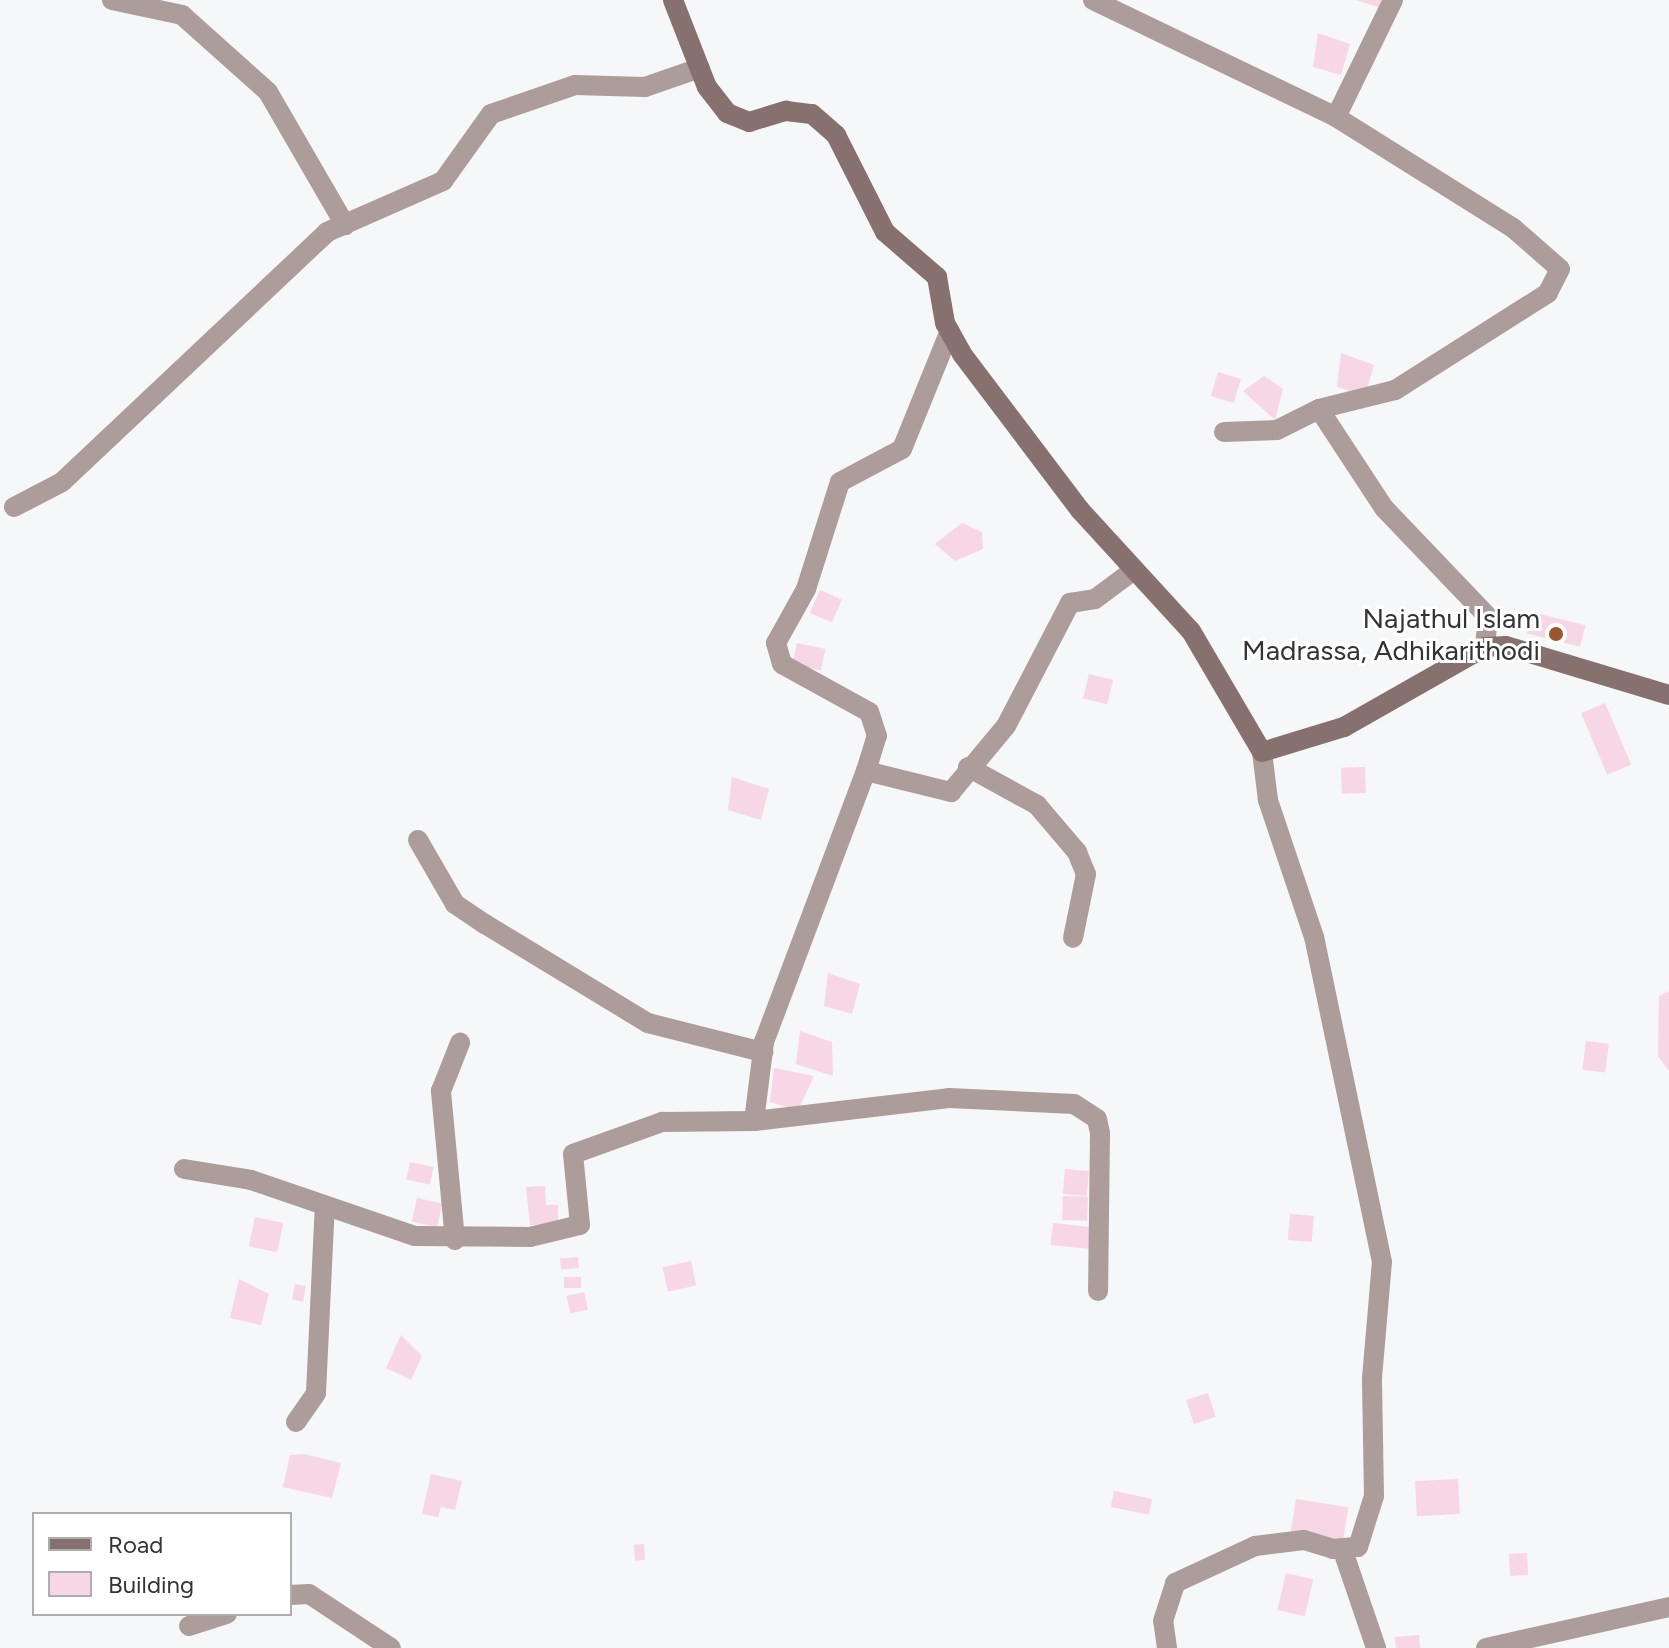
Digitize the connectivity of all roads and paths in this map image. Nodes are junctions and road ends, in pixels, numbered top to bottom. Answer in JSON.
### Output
{"nodes":[{"id":1,"x":112,"y":0,"type":"edge"},
{"id":2,"x":673,"y":0,"type":"edge"},
{"id":3,"x":1093,"y":0,"type":"edge"},
{"id":4,"x":1393,"y":0,"type":"edge"},
{"id":5,"x":700,"y":68,"type":"junction"},
{"id":6,"x":1336,"y":117,"type":"junction"},
{"id":7,"x":345,"y":225,"type":"junction"},
{"id":8,"x":950,"y":331,"type":"junction"},
{"id":9,"x":1319,"y":409,"type":"junction"},
{"id":10,"x":1224,"y":432,"type":"dead end"},
{"id":11,"x":14,"y":507,"type":"dead end"},
{"id":12,"x":1134,"y":570,"type":"junction"},
{"id":13,"x":1485,"y":647,"type":"junction"},
{"id":14,"x":1669,"y":695,"type":"edge"},
{"id":15,"x":1262,"y":752,"type":"junction"},
{"id":16,"x":968,"y":767,"type":"junction"},
{"id":17,"x":866,"y":771,"type":"junction"},
{"id":18,"x":418,"y":840,"type":"dead end"},
{"id":19,"x":1073,"y":938,"type":"dead end"},
{"id":20,"x":460,"y":1043,"type":"dead end"},
{"id":21,"x":763,"y":1052,"type":"junction"},
{"id":22,"x":754,"y":1121,"type":"junction"},
{"id":23,"x":184,"y":1169,"type":"dead end"},
{"id":24,"x":325,"y":1205,"type":"junction"},
{"id":25,"x":455,"y":1240,"type":"junction"},
{"id":26,"x":1098,"y":1291,"type":"dead end"},
{"id":27,"x":296,"y":1422,"type":"dead end"},
{"id":28,"x":1342,"y":1548,"type":"junction"},
{"id":29,"x":292,"y":1595,"type":"edge"},
{"id":30,"x":1669,"y":1607,"type":"edge"},
{"id":31,"x":221,"y":1616,"type":"edge"},
{"id":32,"x":189,"y":1626,"type":"dead end"},
{"id":33,"x":391,"y":1648,"type":"edge"},
{"id":34,"x":1167,"y":1648,"type":"edge"},
{"id":35,"x":1376,"y":1648,"type":"edge"},
{"id":36,"x":1486,"y":1648,"type":"edge"}],
"edges":[{"from":1,"to":7,"type":"street"},
{"from":2,"to":5,"type":"main road"},
{"from":3,"to":6,"type":"street"},
{"from":4,"to":6,"type":"street"},
{"from":5,"to":7,"type":"street"},
{"from":5,"to":8,"type":"main road"},
{"from":6,"to":9,"type":"street"},
{"from":7,"to":11,"type":"street"},
{"from":8,"to":12,"type":"main road"},
{"from":8,"to":17,"type":"street"},
{"from":9,"to":10,"type":"street"},
{"from":9,"to":13,"type":"street"},
{"from":12,"to":15,"type":"main road"},
{"from":12,"to":16,"type":"street"},
{"from":13,"to":14,"type":"main road"},
{"from":13,"to":15,"type":"main road"},
{"from":15,"to":28,"type":"street"},
{"from":16,"to":17,"type":"street"},
{"from":16,"to":19,"type":"street"},
{"from":17,"to":21,"type":"street"},
{"from":18,"to":21,"type":"street"},
{"from":20,"to":25,"type":"street"},
{"from":21,"to":22,"type":"street"},
{"from":22,"to":25,"type":"street"},
{"from":22,"to":26,"type":"street"},
{"from":23,"to":24,"type":"street"},
{"from":24,"to":25,"type":"street"},
{"from":24,"to":27,"type":"street"},
{"from":28,"to":34,"type":"street"},
{"from":28,"to":35,"type":"street"},
{"from":29,"to":33,"type":"street"},
{"from":30,"to":36,"type":"street"},
{"from":31,"to":32,"type":"street"}]}
